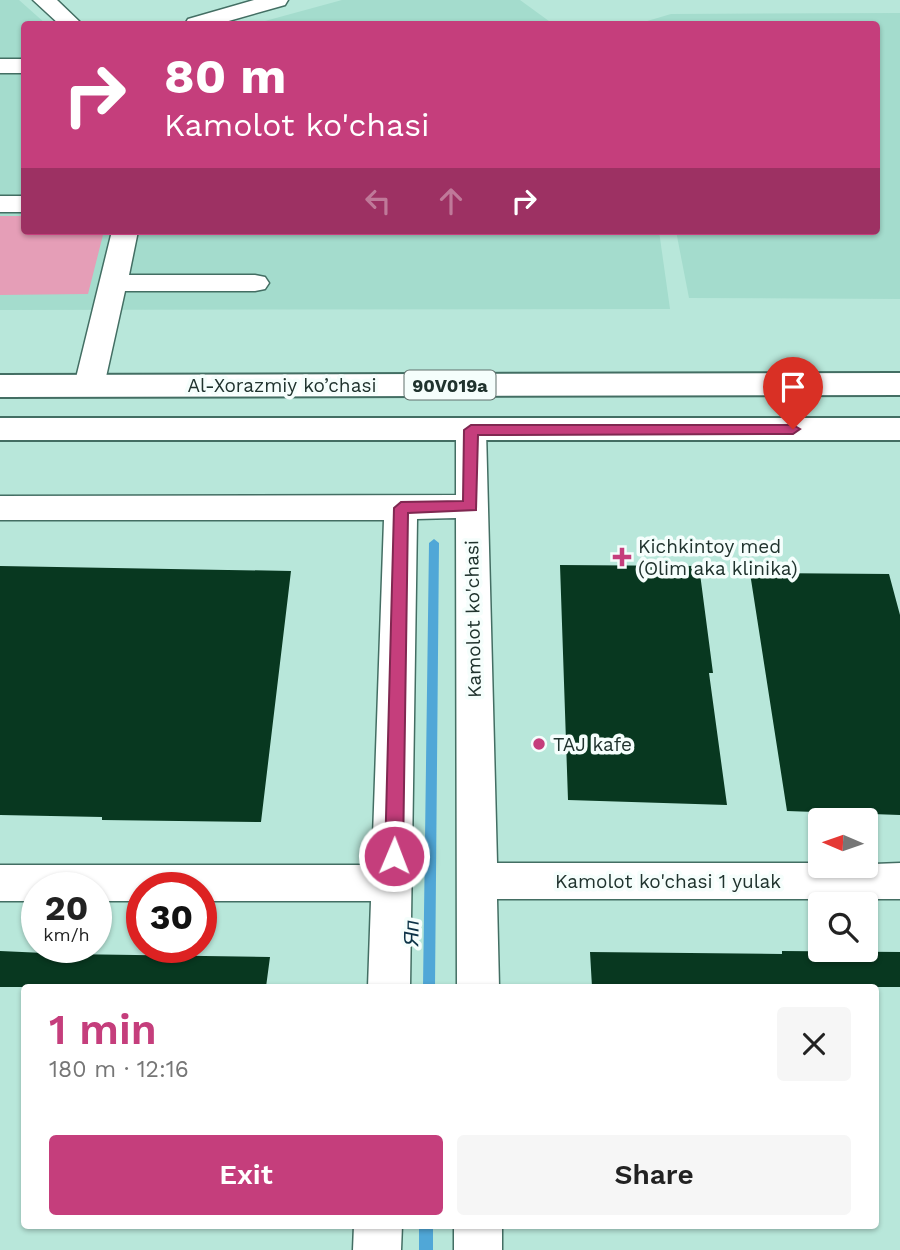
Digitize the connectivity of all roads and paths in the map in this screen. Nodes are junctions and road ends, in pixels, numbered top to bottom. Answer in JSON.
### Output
{"nodes":[{"id":1,"x":44,"y":0,"type":"edge"},
{"id":2,"x":277,"y":0,"type":"edge"},
{"id":3,"x":68,"y":21,"type":"edge"},
{"id":4,"x":207,"y":21,"type":"edge"},
{"id":5,"x":0,"y":66,"type":"edge"},
{"id":6,"x":21,"y":66,"type":"edge"},
{"id":7,"x":0,"y":204,"type":"edge"},
{"id":8,"x":21,"y":204,"type":"edge"},
{"id":9,"x":124,"y":235,"type":"edge"},
{"id":10,"x":113,"y":282,"type":"junction"},
{"id":11,"x":255,"y":283,"type":"dead end"},
{"id":12,"x":900,"y":384,"type":"edge"},
{"id":13,"x":0,"y":386,"type":"edge"},
{"id":14,"x":89,"y":386,"type":"junction"},
{"id":15,"x":0,"y":429,"type":"edge"},
{"id":16,"x":900,"y":429,"type":"edge"},
{"id":17,"x":471,"y":430,"type":"junction"},
{"id":18,"x":471,"y":506,"type":"junction"},
{"id":19,"x":0,"y":508,"type":"edge"},
{"id":20,"x":401,"y":508,"type":"junction"},
{"id":21,"x":478,"y":881,"type":"junction"},
{"id":22,"x":900,"y":881,"type":"edge"},
{"id":23,"x":0,"y":883,"type":"edge"},
{"id":24,"x":394,"y":883,"type":"junction"},
{"id":25,"x":389,"y":984,"type":"edge"},
{"id":26,"x":478,"y":984,"type":"edge"},
{"id":27,"x":378,"y":1229,"type":"edge"},
{"id":28,"x":478,"y":1229,"type":"edge"},
{"id":29,"x":377,"y":1250,"type":"edge"},
{"id":30,"x":478,"y":1250,"type":"edge"}],
"edges":[{"from":1,"to":3,"type":"street"},
{"from":2,"to":4,"type":"street"},
{"from":5,"to":6,"type":"street"},
{"from":7,"to":8,"type":"street"},
{"from":9,"to":10,"type":"street"},
{"from":10,"to":11,"type":"street"},
{"from":10,"to":14,"type":"street"},
{"from":12,"to":14,"type":"main road","name":"Al-Xorazmiy ko’chasi","number":"90V019a"},
{"from":13,"to":14,"type":"main road","name":"Al-Xorazmiy ko’chasi","number":"90V019a"},
{"from":15,"to":17,"type":"main road"},
{"from":16,"to":17,"type":"main road"},
{"from":17,"to":18,"type":"street","name":"Kamolot ko'chasi"},
{"from":18,"to":20,"type":"street"},
{"from":18,"to":21,"type":"street","name":"Kamolot ko'chasi"},
{"from":19,"to":20,"type":"street"},
{"from":20,"to":24,"type":"street"},
{"from":21,"to":22,"type":"street","name":"Kamolot ko'chasi 1 yulak"},
{"from":21,"to":26,"type":"street","name":"Kamolot ko'chasi"},
{"from":23,"to":24,"type":"street"},
{"from":24,"to":25,"type":"street"},
{"from":27,"to":29,"type":"street"},
{"from":28,"to":30,"type":"street"}]}
